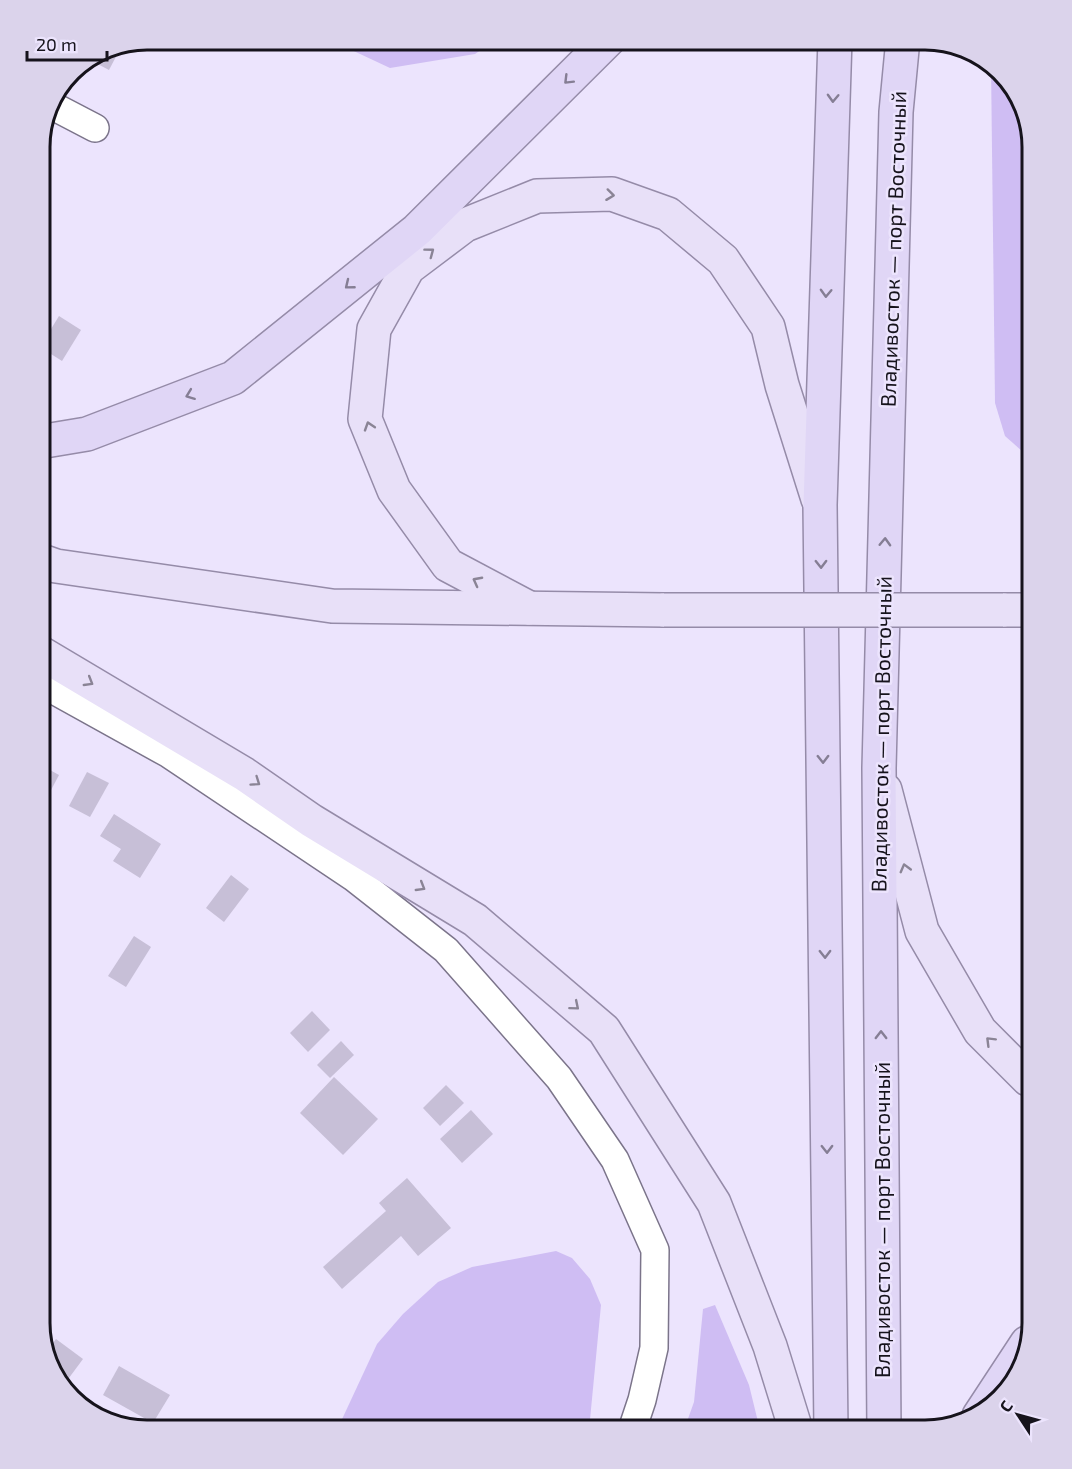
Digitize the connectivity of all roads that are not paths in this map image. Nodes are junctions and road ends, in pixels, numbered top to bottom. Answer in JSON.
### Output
{"nodes":[{"id":1,"x":598,"y":50,"type":"edge"},
{"id":2,"x":835,"y":50,"type":"edge"},
{"id":3,"x":902,"y":50,"type":"edge"},
{"id":4,"x":58,"y":109,"type":"edge"},
{"id":5,"x":95,"y":128,"type":"dead end"},
{"id":6,"x":50,"y":440,"type":"edge"},
{"id":7,"x":820,"y":505,"type":"junction"},
{"id":8,"x":50,"y":564,"type":"edge"},
{"id":9,"x":529,"y":608,"type":"junction"},
{"id":10,"x":1018,"y":610,"type":"edge"},
{"id":11,"x":50,"y":659,"type":"edge"},
{"id":12,"x":50,"y":688,"type":"edge"},
{"id":13,"x":879,"y":768,"type":"junction"},
{"id":14,"x":1022,"y":1072,"type":"edge"},
{"id":15,"x":636,"y":1420,"type":"edge"},
{"id":16,"x":793,"y":1420,"type":"edge"},
{"id":17,"x":831,"y":1420,"type":"edge"},
{"id":18,"x":884,"y":1420,"type":"edge"}],
"edges":[{"from":1,"to":6,"type":"highway","one_way":true},
{"from":2,"to":7,"type":"highway","one_way":true},
{"from":13,"to":3,"type":"highway","name":"Владивосток — порт Восточный","one_way":true},
{"from":4,"to":5,"type":"street"},
{"from":9,"to":7,"type":"main road","one_way":true},
{"from":7,"to":17,"type":"highway","one_way":true},
{"from":8,"to":9,"type":"main road"},
{"from":9,"to":10,"type":"main road","bridge":true},
{"from":11,"to":16,"type":"main road","one_way":true},
{"from":12,"to":15,"type":"street"},
{"from":14,"to":13,"type":"main road","one_way":true},
{"from":18,"to":13,"type":"highway","name":"Владивосток — порт Восточный","one_way":true}]}
